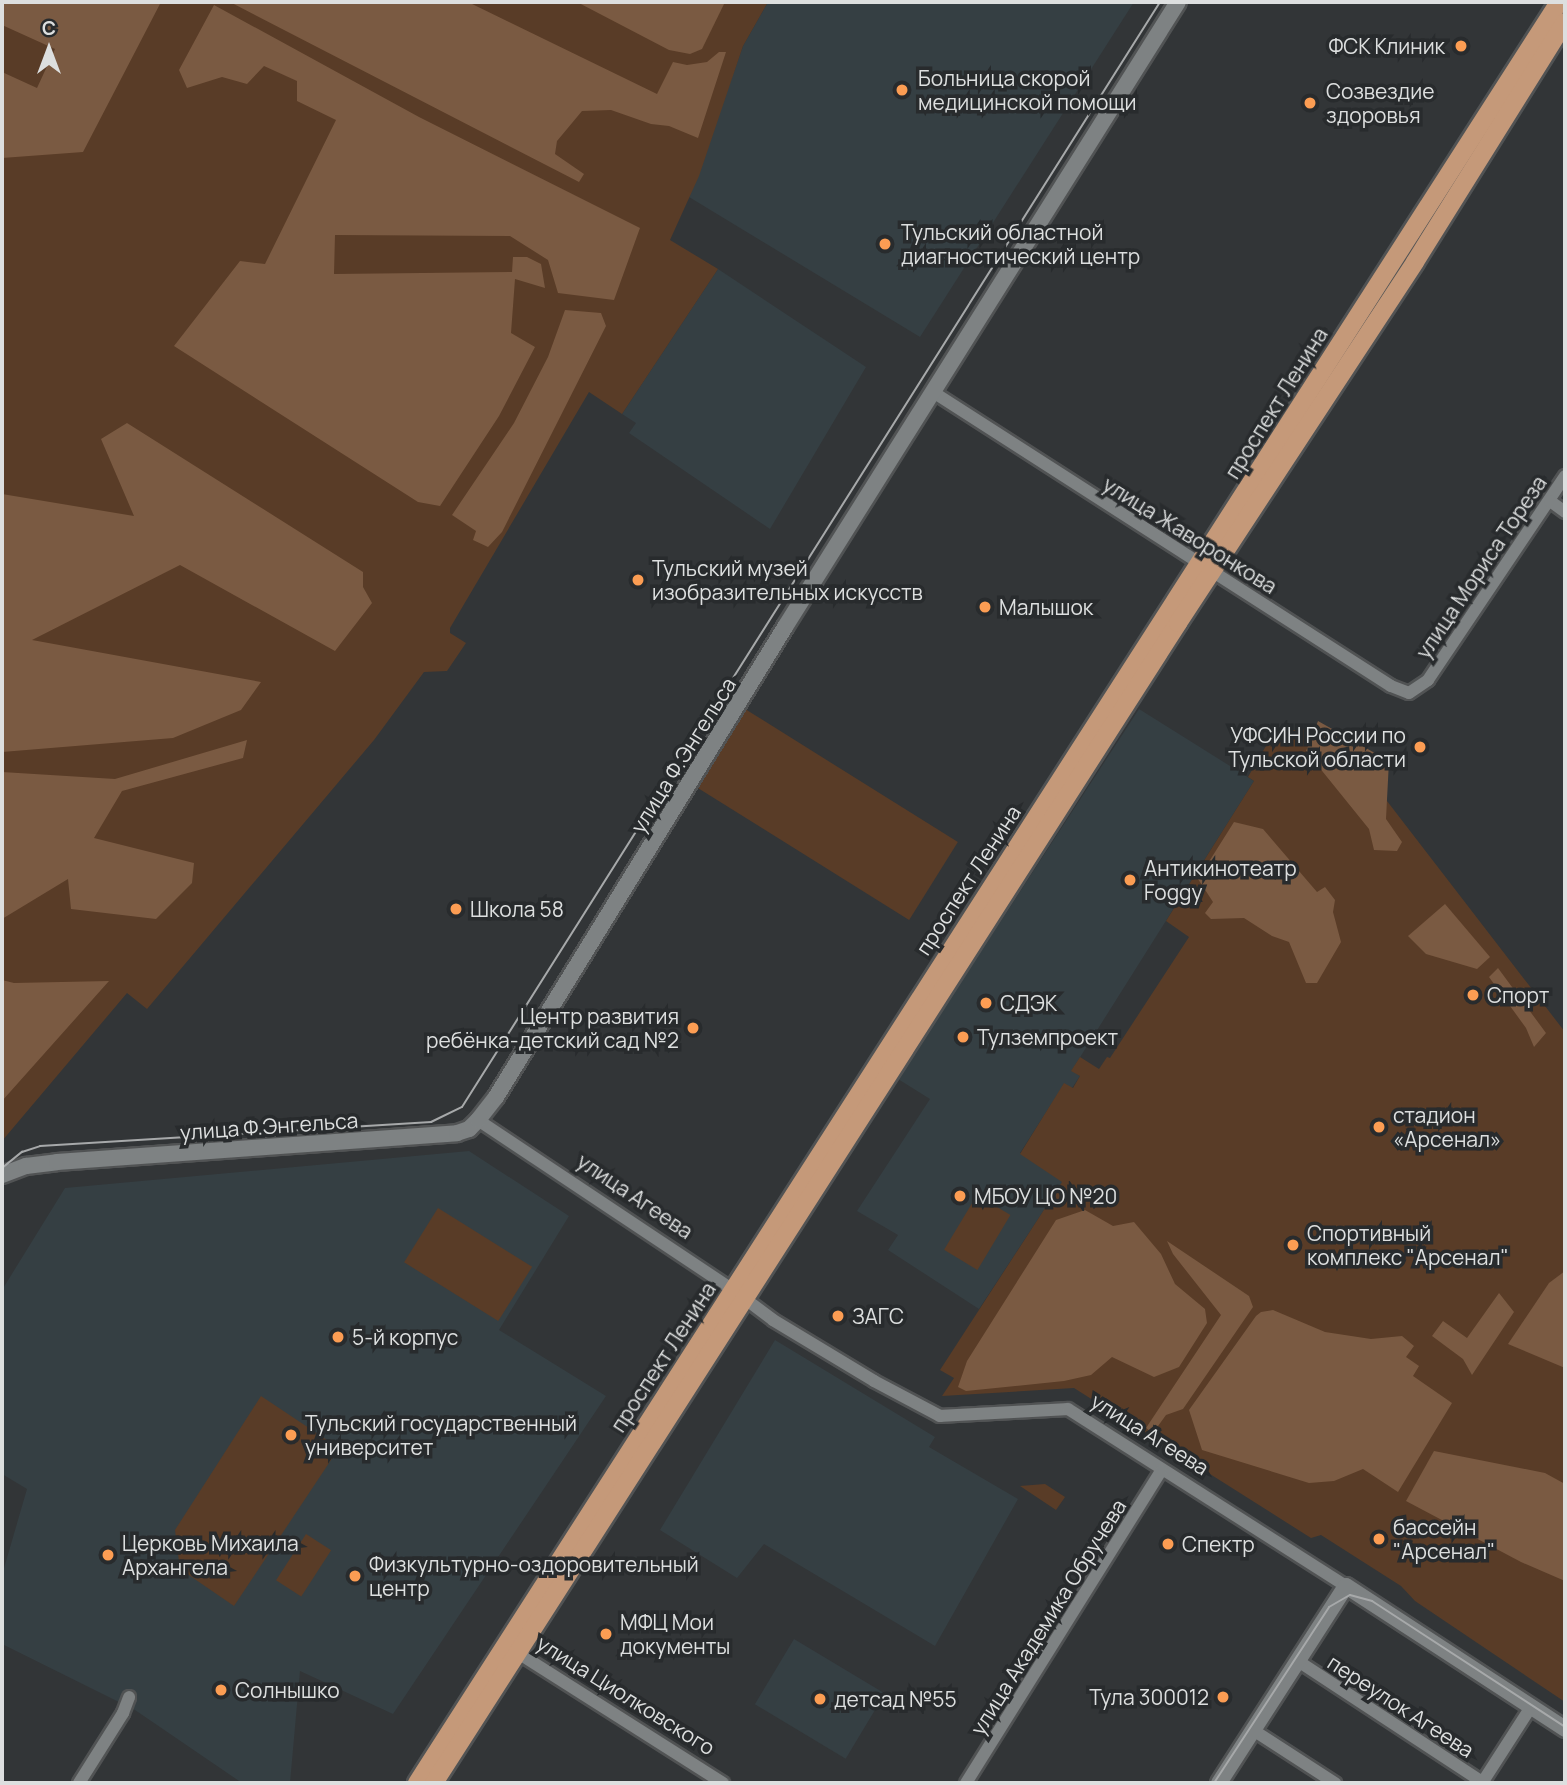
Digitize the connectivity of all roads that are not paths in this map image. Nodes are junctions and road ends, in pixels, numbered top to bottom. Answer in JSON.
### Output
{"nodes":[{"id":1,"x":1178,"y":2,"type":"edge"},
{"id":2,"x":1559,"y":2,"type":"edge"},
{"id":3,"x":1565,"y":22,"type":"edge"},
{"id":4,"x":933,"y":392,"type":"junction"},
{"id":5,"x":1565,"y":476,"type":"edge"},
{"id":6,"x":1550,"y":501,"type":"junction"},
{"id":7,"x":1565,"y":512,"type":"edge"},
{"id":8,"x":1206,"y":568,"type":"junction"},
{"id":9,"x":1428,"y":680,"type":"joint"},
{"id":10,"x":478,"y":1120,"type":"junction"},
{"id":11,"x":2,"y":1175,"type":"edge"},
{"id":12,"x":739,"y":1294,"type":"junction"},
{"id":13,"x":1161,"y":1471,"type":"junction"},
{"id":14,"x":1346,"y":1586,"type":"junction"},
{"id":15,"x":511,"y":1649,"type":"junction"},
{"id":16,"x":1298,"y":1661,"type":"junction"},
{"id":17,"x":129,"y":1697,"type":"dead end"},
{"id":18,"x":1531,"y":1707,"type":"junction"},
{"id":19,"x":1253,"y":1730,"type":"junction"},
{"id":20,"x":1565,"y":1730,"type":"edge"},
{"id":21,"x":79,"y":1783,"type":"edge"},
{"id":22,"x":417,"y":1783,"type":"edge"},
{"id":23,"x":434,"y":1783,"type":"edge"},
{"id":24,"x":723,"y":1783,"type":"edge"},
{"id":25,"x":966,"y":1783,"type":"edge"},
{"id":26,"x":1219,"y":1783,"type":"edge"},
{"id":27,"x":1335,"y":1783,"type":"edge"},
{"id":28,"x":1482,"y":1783,"type":"edge"}],
"edges":[{"from":1,"to":4,"type":"street","name":"улица Ф.Энгельса"},
{"from":2,"to":8,"type":"main road","name":"проспект Ленина"},
{"from":3,"to":8,"type":"main road","name":"проспект Ленина"},
{"from":4,"to":8,"type":"street","name":"улица Жаворонкова"},
{"from":4,"to":10,"type":"street","name":"улица Ф.Энгельса"},
{"from":5,"to":6,"type":"street","name":"улица Мориса Тореза"},
{"from":6,"to":7,"type":"street"},
{"from":6,"to":9,"type":"street","name":"улица Мориса Тореза"},
{"from":8,"to":9,"type":"street","name":"улица Жаворонкова"},
{"from":8,"to":12,"type":"main road","name":"проспект Ленина"},
{"from":10,"to":11,"type":"street","name":"улица Ф.Энгельса"},
{"from":10,"to":12,"type":"street","name":"улица Агеева"},
{"from":12,"to":13,"type":"street","name":"улица Агеева"},
{"from":12,"to":15,"type":"main road","name":"проспект Ленина"},
{"from":13,"to":14,"type":"street","name":"улица Агеева"},
{"from":13,"to":25,"type":"street","name":"улица Академика Обручева"},
{"from":14,"to":16,"type":"street"},
{"from":14,"to":18,"type":"street","name":"улица Агеева"},
{"from":15,"to":22,"type":"main road","name":"проспект Ленина"},
{"from":15,"to":23,"type":"main road","name":"проспект Ленина"},
{"from":15,"to":24,"type":"street","name":"улица Циолковского"},
{"from":16,"to":19,"type":"street"},
{"from":16,"to":28,"type":"street","name":"переулок Агеева"},
{"from":17,"to":21,"type":"street"},
{"from":18,"to":20,"type":"street","name":"улица Агеева"},
{"from":18,"to":28,"type":"street"},
{"from":19,"to":26,"type":"street"},
{"from":19,"to":27,"type":"street"}]}
